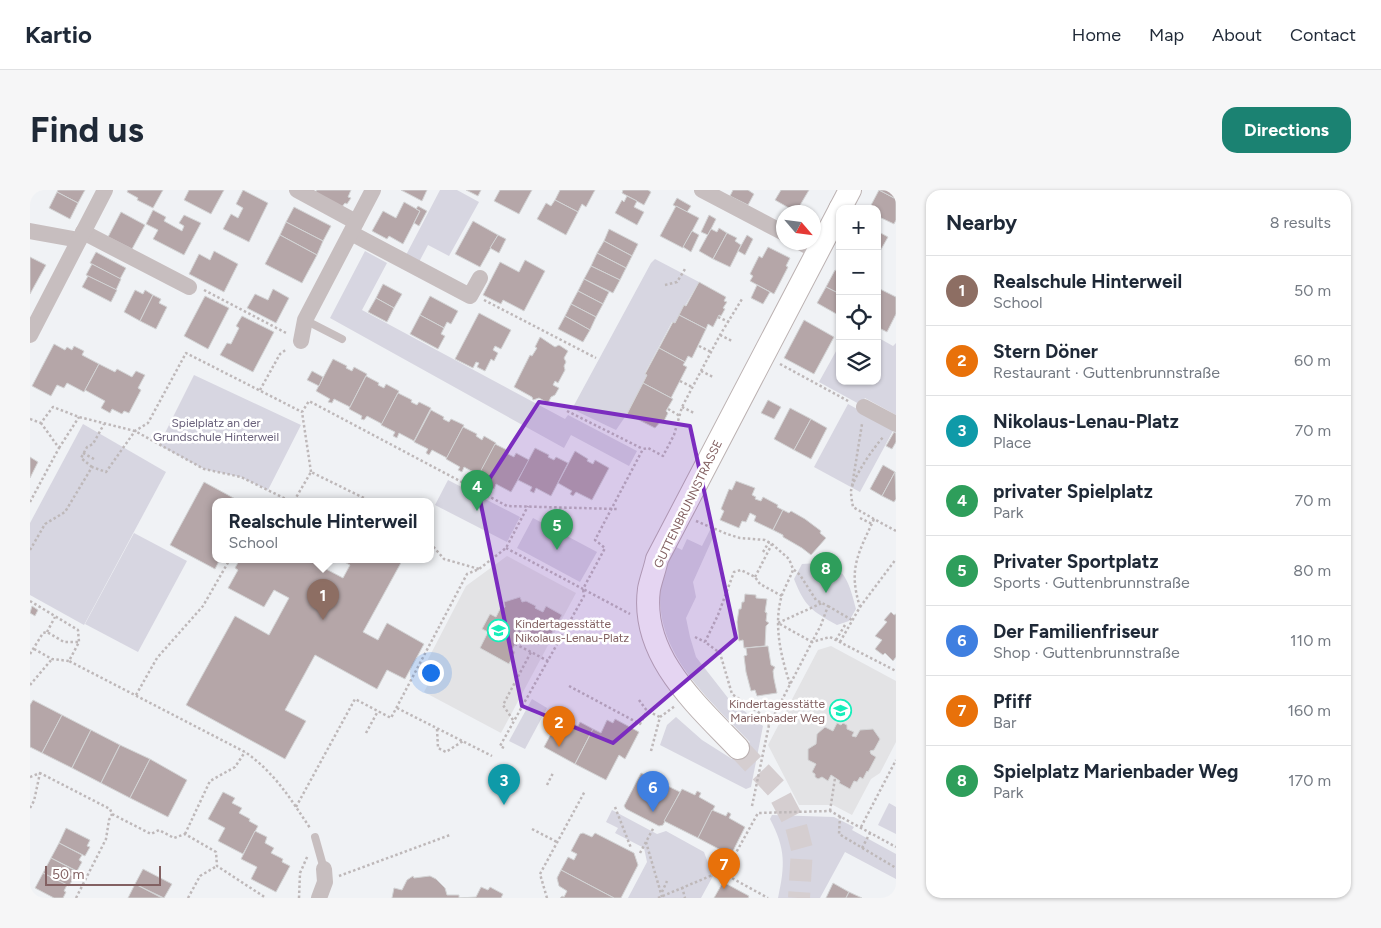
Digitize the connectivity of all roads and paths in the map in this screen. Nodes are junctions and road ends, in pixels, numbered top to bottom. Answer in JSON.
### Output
{"nodes":[{"id":1,"x":105,"y":190,"type":"edge"},
{"id":2,"x":297,"y":190,"type":"edge"},
{"id":3,"x":373,"y":190,"type":"edge"},
{"id":4,"x":702,"y":190,"type":"edge"},
{"id":5,"x":850,"y":190,"type":"edge"},
{"id":6,"x":842,"y":205,"type":"edge"},
{"id":7,"x":836,"y":214,"type":"edge"},
{"id":8,"x":353,"y":227,"type":"junction"},
{"id":9,"x":776,"y":230,"type":"edge"},
{"id":10,"x":30,"y":231,"type":"edge"},
{"id":11,"x":821,"y":232,"type":"edge"},
{"id":12,"x":81,"y":236,"type":"junction"},
{"id":13,"x":808,"y":250,"type":"edge"},
{"id":14,"x":685,"y":269,"type":"dead end"},
{"id":15,"x":480,"y":278,"type":"dead end"},
{"id":16,"x":189,"y":286,"type":"joint"},
{"id":17,"x":665,"y":286,"type":"dead end"},
{"id":18,"x":471,"y":294,"type":"junction"},
{"id":19,"x":742,"y":299,"type":"dead end"},
{"id":20,"x":718,"y":317,"type":"dead end"},
{"id":21,"x":305,"y":320,"type":"junction"},
{"id":22,"x":729,"y":322,"type":"junction"},
{"id":23,"x":30,"y":335,"type":"edge"},
{"id":24,"x":720,"y":335,"type":"junction"},
{"id":25,"x":342,"y":340,"type":"dead end"},
{"id":26,"x":301,"y":341,"type":"junction"},
{"id":27,"x":732,"y":341,"type":"dead end"},
{"id":28,"x":699,"y":346,"type":"dead end"},
{"id":29,"x":711,"y":352,"type":"junction"},
{"id":30,"x":596,"y":358,"type":"dead end"},
{"id":31,"x":785,"y":367,"type":"dead end"},
{"id":32,"x":701,"y":371,"type":"junction"},
{"id":33,"x":713,"y":377,"type":"dead end"},
{"id":34,"x":680,"y":381,"type":"dead end"},
{"id":35,"x":692,"y":387,"type":"junction"},
{"id":36,"x":260,"y":390,"type":"junction"},
{"id":37,"x":682,"y":407,"type":"junction"},
{"id":38,"x":865,"y":407,"type":"junction"},
{"id":39,"x":668,"y":409,"type":"dead end"},
{"id":40,"x":567,"y":411,"type":"dead end"},
{"id":41,"x":302,"y":412,"type":"junction"},
{"id":42,"x":694,"y":413,"type":"dead end"},
{"id":43,"x":680,"y":416,"type":"junction"},
{"id":44,"x":79,"y":417,"type":"junction"},
{"id":45,"x":30,"y":419,"type":"edge"},
{"id":46,"x":41,"y":423,"type":"junction"},
{"id":47,"x":104,"y":424,"type":"junction"},
{"id":48,"x":892,"y":428,"type":"edge"},
{"id":49,"x":135,"y":432,"type":"junction"},
{"id":50,"x":59,"y":448,"type":"junction"},
{"id":51,"x":643,"y":450,"type":"junction"},
{"id":52,"x":84,"y":453,"type":"junction"},
{"id":53,"x":94,"y":459,"type":"dead end"},
{"id":54,"x":92,"y":467,"type":"junction"},
{"id":55,"x":311,"y":472,"type":"junction"},
{"id":56,"x":851,"y":490,"type":"junction"},
{"id":57,"x":284,"y":498,"type":"edge"},
{"id":58,"x":296,"y":498,"type":"edge"},
{"id":59,"x":364,"y":498,"type":"edge"},
{"id":60,"x":30,"y":502,"type":"edge"},
{"id":61,"x":528,"y":506,"type":"junction"},
{"id":62,"x":612,"y":508,"type":"junction"},
{"id":63,"x":617,"y":509,"type":"dead end"},
{"id":64,"x":692,"y":517,"type":"dead end"},
{"id":65,"x":860,"y":518,"type":"dead end"},
{"id":66,"x":874,"y":519,"type":"junction"},
{"id":67,"x":872,"y":524,"type":"junction"},
{"id":68,"x":896,"y":531,"type":"edge"},
{"id":69,"x":768,"y":542,"type":"junction"},
{"id":70,"x":772,"y":544,"type":"junction"},
{"id":71,"x":434,"y":548,"type":"edge"},
{"id":72,"x":506,"y":548,"type":"junction"},
{"id":73,"x":30,"y":550,"type":"edge"},
{"id":74,"x":763,"y":552,"type":"dead end"},
{"id":75,"x":896,"y":559,"type":"edge"},
{"id":76,"x":228,"y":563,"type":"edge"},
{"id":77,"x":479,"y":569,"type":"junction"},
{"id":78,"x":793,"y":569,"type":"junction"},
{"id":79,"x":755,"y":577,"type":"junction"},
{"id":80,"x":583,"y":589,"type":"junction"},
{"id":81,"x":782,"y":596,"type":"junction"},
{"id":82,"x":30,"y":601,"type":"edge"},
{"id":83,"x":822,"y":603,"type":"junction"},
{"id":84,"x":828,"y":606,"type":"junction"},
{"id":85,"x":860,"y":607,"type":"junction"},
{"id":86,"x":55,"y":617,"type":"junction"},
{"id":87,"x":852,"y":620,"type":"junction"},
{"id":88,"x":778,"y":623,"type":"junction"},
{"id":89,"x":651,"y":625,"type":"junction"},
{"id":90,"x":845,"y":625,"type":"dead end"},
{"id":91,"x":46,"y":632,"type":"junction"},
{"id":92,"x":695,"y":637,"type":"dead end"},
{"id":93,"x":838,"y":641,"type":"junction"},
{"id":94,"x":79,"y":642,"type":"junction"},
{"id":95,"x":705,"y":642,"type":"junction"},
{"id":96,"x":812,"y":642,"type":"junction"},
{"id":97,"x":516,"y":644,"type":"dead end"},
{"id":98,"x":34,"y":649,"type":"junction"},
{"id":99,"x":531,"y":652,"type":"junction"},
{"id":100,"x":30,"y":654,"type":"edge"},
{"id":101,"x":52,"y":659,"type":"junction"},
{"id":102,"x":69,"y":661,"type":"junction"},
{"id":103,"x":548,"y":662,"type":"junction"},
{"id":104,"x":896,"y":671,"type":"edge"},
{"id":105,"x":790,"y":684,"type":"junction"},
{"id":106,"x":30,"y":685,"type":"edge"},
{"id":107,"x":569,"y":686,"type":"dead end"},
{"id":108,"x":136,"y":695,"type":"junction"},
{"id":109,"x":688,"y":696,"type":"junction"},
{"id":110,"x":639,"y":700,"type":"dead end"},
{"id":111,"x":397,"y":708,"type":"junction"},
{"id":112,"x":647,"y":710,"type":"junction"},
{"id":113,"x":378,"y":711,"type":"junction"},
{"id":114,"x":660,"y":717,"type":"junction"},
{"id":115,"x":514,"y":721,"type":"junction"},
{"id":116,"x":769,"y":725,"type":"junction"},
{"id":117,"x":437,"y":728,"type":"junction"},
{"id":118,"x":366,"y":733,"type":"dead end"},
{"id":119,"x":463,"y":741,"type":"junction"},
{"id":120,"x":504,"y":748,"type":"dead end"},
{"id":121,"x":738,"y":748,"type":"tunnel mouth"},
{"id":122,"x":651,"y":751,"type":"dead end"},
{"id":123,"x":244,"y":752,"type":"junction"},
{"id":124,"x":492,"y":756,"type":"dead end"},
{"id":125,"x":896,"y":760,"type":"edge"},
{"id":126,"x":40,"y":773,"type":"junction"},
{"id":127,"x":553,"y":773,"type":"dead end"},
{"id":128,"x":30,"y":777,"type":"edge"},
{"id":129,"x":835,"y":778,"type":"dead end"},
{"id":130,"x":547,"y":785,"type":"dead end"},
{"id":131,"x":585,"y":791,"type":"dead end"},
{"id":132,"x":752,"y":806,"type":"dead end"},
{"id":133,"x":296,"y":807,"type":"junction"},
{"id":134,"x":616,"y":807,"type":"dead end"},
{"id":135,"x":30,"y":808,"type":"edge"},
{"id":136,"x":830,"y":811,"type":"junction"},
{"id":137,"x":112,"y":814,"type":"junction"},
{"id":138,"x":840,"y":816,"type":"junction"},
{"id":139,"x":654,"y":827,"type":"dead end"},
{"id":140,"x":860,"y":828,"type":"junction"},
{"id":141,"x":532,"y":829,"type":"dead end"},
{"id":142,"x":870,"y":833,"type":"junction"},
{"id":143,"x":185,"y":834,"type":"junction"},
{"id":144,"x":450,"y":835,"type":"dead end"},
{"id":145,"x":315,"y":837,"type":"junction"},
{"id":146,"x":557,"y":842,"type":"junction"},
{"id":147,"x":646,"y":842,"type":"junction"},
{"id":148,"x":896,"y":847,"type":"edge"},
{"id":149,"x":631,"y":848,"type":"dead end"},
{"id":150,"x":862,"y":848,"type":"junction"},
{"id":151,"x":640,"y":853,"type":"dead end"},
{"id":152,"x":217,"y":866,"type":"junction"},
{"id":153,"x":896,"y":868,"type":"edge"},
{"id":154,"x":719,"y":871,"type":"junction"},
{"id":155,"x":324,"y":875,"type":"junction"},
{"id":156,"x":667,"y":881,"type":"dead end"},
{"id":157,"x":682,"y":888,"type":"junction"},
{"id":158,"x":661,"y":896,"type":"edge"},
{"id":159,"x":76,"y":898,"type":"edge"},
{"id":160,"x":188,"y":898,"type":"edge"},
{"id":161,"x":266,"y":898,"type":"edge"},
{"id":162,"x":299,"y":898,"type":"edge"},
{"id":163,"x":319,"y":898,"type":"edge"},
{"id":164,"x":547,"y":898,"type":"edge"},
{"id":165,"x":685,"y":898,"type":"edge"},
{"id":166,"x":768,"y":898,"type":"edge"}],
"edges":[{"from":1,"to":12,"type":"street"},
{"from":2,"to":8,"type":"street"},
{"from":3,"to":8,"type":"street"},
{"from":4,"to":9,"type":"street"},
{"from":5,"to":6,"type":"street","name":"GUTTENBRUNNSTRASSE"},
{"from":7,"to":11,"type":"street","name":"GUTTENBRUNNSTRASSE"},
{"from":8,"to":18,"type":"street"},
{"from":8,"to":21,"type":"street"},
{"from":10,"to":12,"type":"street"},
{"from":12,"to":16,"type":"street"},
{"from":12,"to":23,"type":"street"},
{"from":13,"to":89,"type":"street","name":"GUTTENBRUNNSTRASSE"},
{"from":14,"to":17,"type":"path"},
{"from":15,"to":18,"type":"street"},
{"from":16,"to":26,"type":"path"},
{"from":18,"to":30,"type":"path"},
{"from":19,"to":22,"type":"path"},
{"from":20,"to":22,"type":"path"},
{"from":21,"to":25,"type":"lane"},
{"from":21,"to":26,"type":"street"},
{"from":22,"to":24,"type":"path"},
{"from":24,"to":27,"type":"path"},
{"from":24,"to":29,"type":"path"},
{"from":26,"to":36,"type":"path"},
{"from":28,"to":29,"type":"path"},
{"from":29,"to":32,"type":"path"},
{"from":31,"to":38,"type":"path"},
{"from":32,"to":33,"type":"path"},
{"from":32,"to":35,"type":"path"},
{"from":34,"to":35,"type":"path"},
{"from":35,"to":37,"type":"path"},
{"from":36,"to":41,"type":"path"},
{"from":36,"to":49,"type":"path"},
{"from":37,"to":42,"type":"path"},
{"from":37,"to":43,"type":"path"},
{"from":38,"to":48,"type":"street"},
{"from":38,"to":56,"type":"path"},
{"from":39,"to":43,"type":"path"},
{"from":40,"to":51,"type":"path"},
{"from":41,"to":55,"type":"path"},
{"from":41,"to":61,"type":"path"},
{"from":43,"to":51,"type":"path"},
{"from":44,"to":46,"type":"path"},
{"from":44,"to":47,"type":"path"},
{"from":44,"to":50,"type":"path"},
{"from":45,"to":46,"type":"path"},
{"from":46,"to":50,"type":"path"},
{"from":47,"to":49,"type":"path"},
{"from":47,"to":52,"type":"path"},
{"from":48,"to":56,"type":"path"},
{"from":49,"to":54,"type":"path"},
{"from":49,"to":57,"type":"path"},
{"from":50,"to":60,"type":"path"},
{"from":51,"to":62,"type":"path"},
{"from":52,"to":53,"type":"path"},
{"from":52,"to":54,"type":"path"},
{"from":54,"to":73,"type":"path"},
{"from":55,"to":58,"type":"path"},
{"from":55,"to":59,"type":"path"},
{"from":56,"to":66,"type":"path"},
{"from":61,"to":62,"type":"path"},
{"from":61,"to":72,"type":"path"},
{"from":62,"to":63,"type":"path"},
{"from":62,"to":80,"type":"path"},
{"from":64,"to":69,"type":"path"},
{"from":65,"to":67,"type":"path"},
{"from":66,"to":67,"type":"path"},
{"from":66,"to":68,"type":"path"},
{"from":67,"to":85,"type":"path"},
{"from":69,"to":70,"type":"path"},
{"from":69,"to":74,"type":"path"},
{"from":70,"to":78,"type":"path"},
{"from":70,"to":79,"type":"path"},
{"from":71,"to":77,"type":"path"},
{"from":72,"to":77,"type":"path"},
{"from":72,"to":80,"type":"path"},
{"from":75,"to":85,"type":"path"},
{"from":76,"to":108,"type":"path"},
{"from":77,"to":111,"type":"path"},
{"from":78,"to":81,"type":"path"},
{"from":78,"to":83,"type":"path"},
{"from":79,"to":81,"type":"path"},
{"from":79,"to":95,"type":"path"},
{"from":80,"to":89,"type":"path"},
{"from":80,"to":103,"type":"path"},
{"from":81,"to":88,"type":"path"},
{"from":82,"to":86,"type":"path"},
{"from":83,"to":84,"type":"path"},
{"from":83,"to":88,"type":"path"},
{"from":84,"to":87,"type":"path"},
{"from":84,"to":96,"type":"path"},
{"from":85,"to":87,"type":"path"},
{"from":86,"to":91,"type":"path"},
{"from":86,"to":94,"type":"path"},
{"from":87,"to":93,"type":"path"},
{"from":88,"to":96,"type":"path"},
{"from":88,"to":105,"type":"path"},
{"from":89,"to":109,"type":"street","name":"GUTTENBRUNNSTRASSE"},
{"from":90,"to":93,"type":"path"},
{"from":91,"to":94,"type":"path"},
{"from":91,"to":98,"type":"path"},
{"from":92,"to":95,"type":"path"},
{"from":93,"to":96,"type":"path"},
{"from":93,"to":104,"type":"path"},
{"from":94,"to":102,"type":"path"},
{"from":95,"to":116,"type":"path"},
{"from":96,"to":105,"type":"path"},
{"from":97,"to":99,"type":"path"},
{"from":98,"to":100,"type":"path"},
{"from":98,"to":101,"type":"path"},
{"from":99,"to":103,"type":"path"},
{"from":99,"to":115,"type":"path"},
{"from":101,"to":102,"type":"path"},
{"from":101,"to":106,"type":"path"},
{"from":102,"to":108,"type":"path"},
{"from":103,"to":115,"type":"path"},
{"from":105,"to":116,"type":"path"},
{"from":107,"to":112,"type":"path"},
{"from":108,"to":123,"type":"path"},
{"from":109,"to":114,"type":"path"},
{"from":109,"to":121,"type":"street","name":"GUTTENBRUNNSTRASSE"},
{"from":110,"to":112,"type":"path"},
{"from":111,"to":113,"type":"path"},
{"from":111,"to":117,"type":"path"},
{"from":112,"to":114,"type":"path"},
{"from":113,"to":118,"type":"path"},
{"from":113,"to":133,"type":"path"},
{"from":114,"to":122,"type":"path"},
{"from":115,"to":120,"type":"path"},
{"from":116,"to":132,"type":"path"},
{"from":117,"to":119,"type":"path"},
{"from":117,"to":119,"type":"path"},
{"from":119,"to":124,"type":"path"},
{"from":123,"to":133,"type":"path"},
{"from":123,"to":143,"type":"path"},
{"from":125,"to":140,"type":"path"},
{"from":126,"to":128,"type":"path"},
{"from":126,"to":135,"type":"path"},
{"from":126,"to":137,"type":"path"},
{"from":127,"to":130,"type":"path"},
{"from":129,"to":136,"type":"path"},
{"from":131,"to":146,"type":"path"},
{"from":133,"to":145,"type":"path"},
{"from":134,"to":149,"type":"path"},
{"from":136,"to":138,"type":"path"},
{"from":136,"to":154,"type":"path"},
{"from":137,"to":143,"type":"path"},
{"from":137,"to":159,"type":"path"},
{"from":138,"to":140,"type":"path"},
{"from":138,"to":150,"type":"path"},
{"from":139,"to":147,"type":"path"},
{"from":140,"to":142,"type":"path"},
{"from":141,"to":146,"type":"path"},
{"from":142,"to":148,"type":"path"},
{"from":142,"to":150,"type":"path"},
{"from":143,"to":152,"type":"path"},
{"from":144,"to":155,"type":"path"},
{"from":145,"to":155,"type":"lane"},
{"from":145,"to":162,"type":"path"},
{"from":146,"to":164,"type":"path"},
{"from":147,"to":151,"type":"path"},
{"from":147,"to":158,"type":"path"},
{"from":150,"to":153,"type":"path"},
{"from":152,"to":160,"type":"path"},
{"from":152,"to":161,"type":"path"},
{"from":154,"to":157,"type":"path"},
{"from":154,"to":166,"type":"path"},
{"from":155,"to":163,"type":"street"},
{"from":156,"to":158,"type":"path"},
{"from":157,"to":158,"type":"path"},
{"from":157,"to":165,"type":"path"}]}
